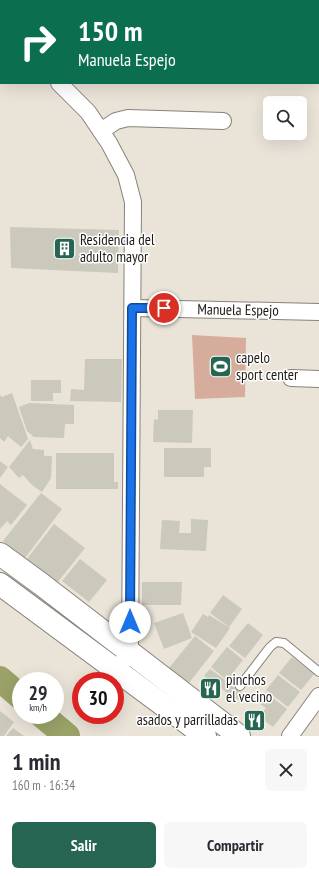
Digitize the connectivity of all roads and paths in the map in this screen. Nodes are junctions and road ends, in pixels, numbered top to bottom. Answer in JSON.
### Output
{"nodes":[{"id":1,"x":60,"y":84,"type":"edge"},
{"id":2,"x":223,"y":121,"type":"dead end"},
{"id":3,"x":101,"y":131,"type":"junction"},
{"id":4,"x":132,"y":308,"type":"junction"},
{"id":5,"x":319,"y":312,"type":"edge"},
{"id":6,"x":291,"y":378,"type":"dead end"},
{"id":7,"x":319,"y":379,"type":"edge"},
{"id":8,"x":0,"y":554,"type":"edge"},
{"id":9,"x":0,"y":584,"type":"edge"},
{"id":10,"x":123,"y":661,"type":"junction"},
{"id":11,"x":319,"y":672,"type":"edge"},
{"id":12,"x":240,"y":686,"type":"dead end"},
{"id":13,"x":319,"y":696,"type":"edge"},
{"id":14,"x":205,"y":736,"type":"edge"},
{"id":15,"x":239,"y":736,"type":"edge"},
{"id":16,"x":290,"y":736,"type":"edge"}],
"edges":[{"from":1,"to":3,"type":"street"},
{"from":2,"to":3,"type":"street"},
{"from":3,"to":4,"type":"street"},
{"from":4,"to":5,"type":"street","name":"Manuela Espejo"},
{"from":4,"to":10,"type":"street"},
{"from":6,"to":7,"type":"street"},
{"from":8,"to":10,"type":"street"},
{"from":9,"to":10,"type":"street"},
{"from":10,"to":14,"type":"street"},
{"from":10,"to":15,"type":"street"},
{"from":11,"to":12,"type":"lane"},
{"from":13,"to":16,"type":"street"}]}
